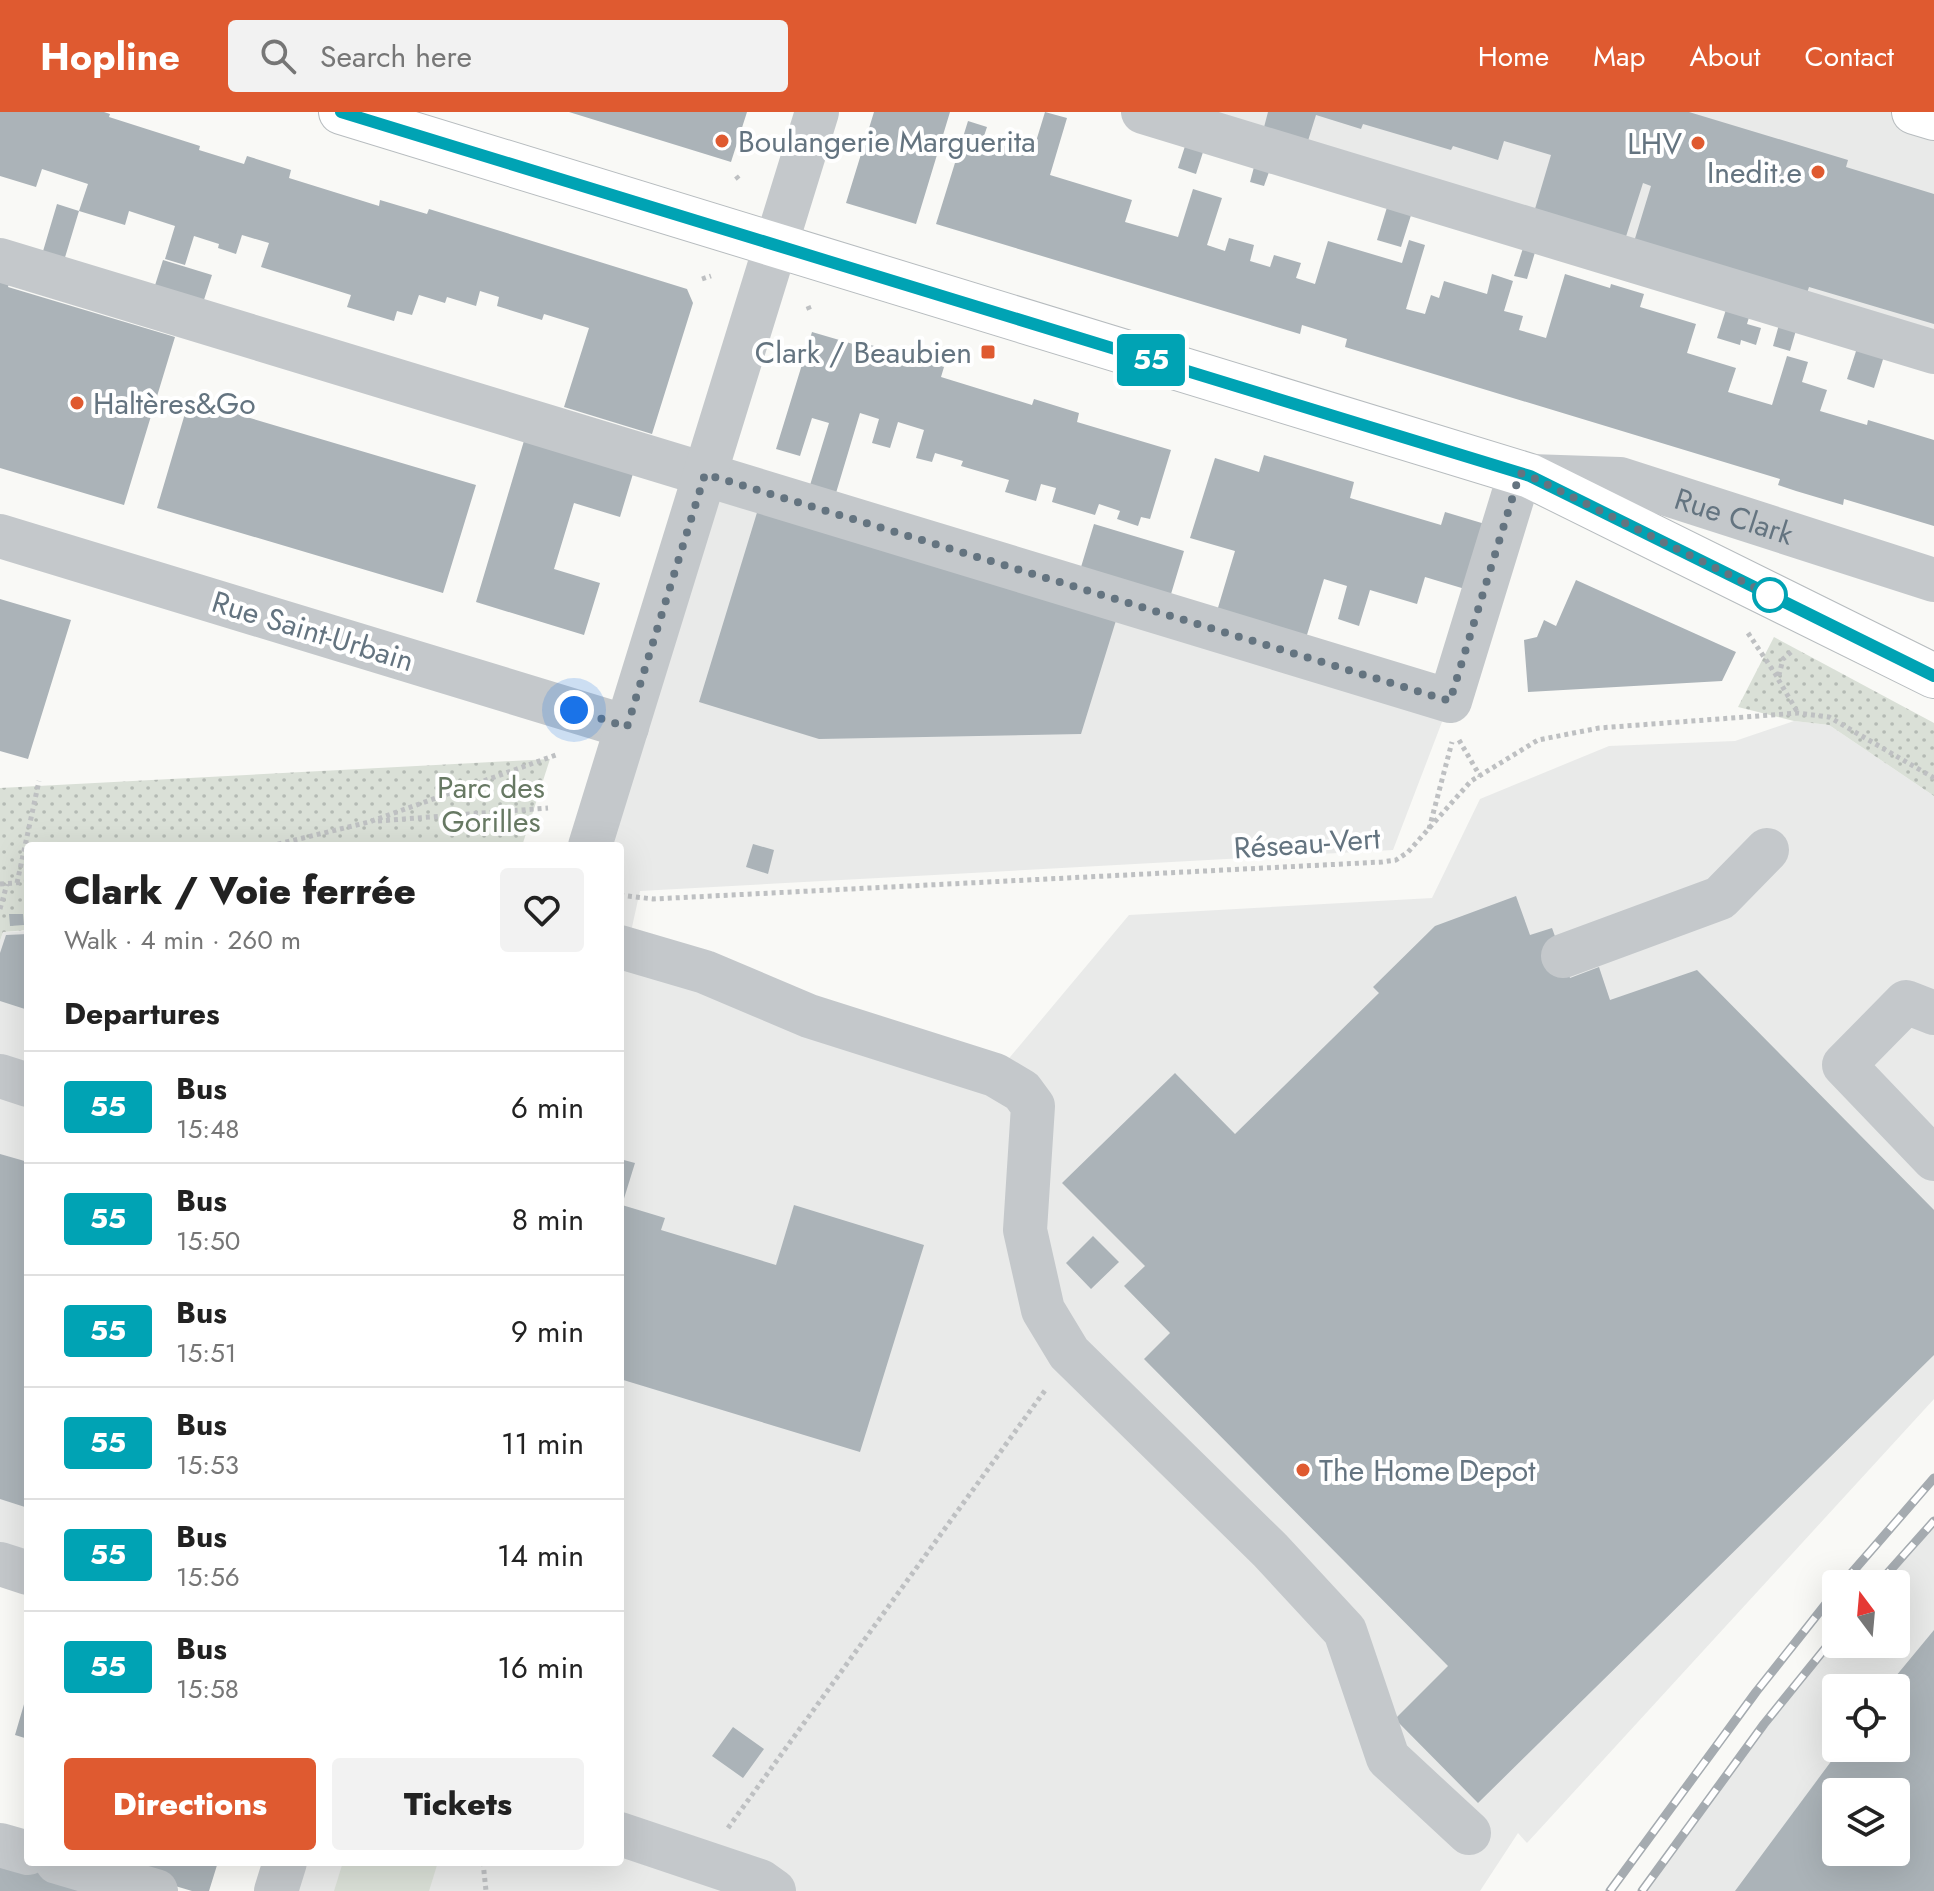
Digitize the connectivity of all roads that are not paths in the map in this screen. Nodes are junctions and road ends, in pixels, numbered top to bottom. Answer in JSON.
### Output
{"nodes":[{"id":1,"x":341,"y":112,"type":"edge"},
{"id":2,"x":817,"y":112,"type":"edge"},
{"id":3,"x":1143,"y":112,"type":"edge"},
{"id":4,"x":1914,"y":112,"type":"edge"},
{"id":5,"x":1934,"y":118,"type":"edge"},
{"id":6,"x":775,"y":245,"type":"junction"},
{"id":7,"x":0,"y":260,"type":"edge"},
{"id":8,"x":1934,"y":352,"type":"edge"},
{"id":9,"x":705,"y":474,"type":"junction"},
{"id":10,"x":1525,"y":475,"type":"junction"},
{"id":11,"x":0,"y":536,"type":"edge"},
{"id":12,"x":1934,"y":580,"type":"edge"},
{"id":13,"x":1934,"y":676,"type":"edge"},
{"id":14,"x":627,"y":727,"type":"junction"},
{"id":15,"x":591,"y":842,"type":"edge"},
{"id":16,"x":1767,"y":850,"type":"dead end"},
{"id":17,"x":624,"y":948,"type":"edge"},
{"id":18,"x":1563,"y":956,"type":"dead end"},
{"id":19,"x":1934,"y":1013,"type":"edge"},
{"id":20,"x":0,"y":1076,"type":"edge"},
{"id":21,"x":24,"y":1084,"type":"edge"},
{"id":22,"x":1934,"y":1159,"type":"edge"},
{"id":23,"x":0,"y":1564,"type":"edge"},
{"id":24,"x":24,"y":1572,"type":"edge"},
{"id":25,"x":1469,"y":1833,"type":"dead end"},
{"id":26,"x":624,"y":1835,"type":"edge"},
{"id":27,"x":0,"y":1845,"type":"edge"},
{"id":28,"x":24,"y":1852,"type":"edge"},
{"id":29,"x":71,"y":1866,"type":"edge"},
{"id":30,"x":284,"y":1866,"type":"edge"},
{"id":31,"x":156,"y":1891,"type":"edge"},
{"id":32,"x":276,"y":1891,"type":"edge"},
{"id":33,"x":774,"y":1891,"type":"edge"}],
"edges":[{"from":1,"to":6,"type":"main road","name":"Rue Clark"},
{"from":2,"to":6,"type":"street"},
{"from":3,"to":8,"type":"street"},
{"from":4,"to":5,"type":"main road"},
{"from":6,"to":9,"type":"street"},
{"from":6,"to":10,"type":"main road","name":"Rue Clark"},
{"from":7,"to":9,"type":"street"},
{"from":9,"to":10,"type":"street"},
{"from":9,"to":14,"type":"street"},
{"from":10,"to":12,"type":"street","name":"Rue Clark"},
{"from":10,"to":13,"type":"main road","name":"Rue Clark"},
{"from":11,"to":14,"type":"street","name":"Rue Saint-Urbain"},
{"from":14,"to":15,"type":"street"},
{"from":16,"to":18,"type":"street"},
{"from":17,"to":25,"type":"street"},
{"from":19,"to":22,"type":"street"},
{"from":20,"to":21,"type":"street"},
{"from":23,"to":24,"type":"street"},
{"from":26,"to":33,"type":"street"},
{"from":27,"to":28,"type":"street"},
{"from":29,"to":31,"type":"street"},
{"from":30,"to":32,"type":"street"}]}
